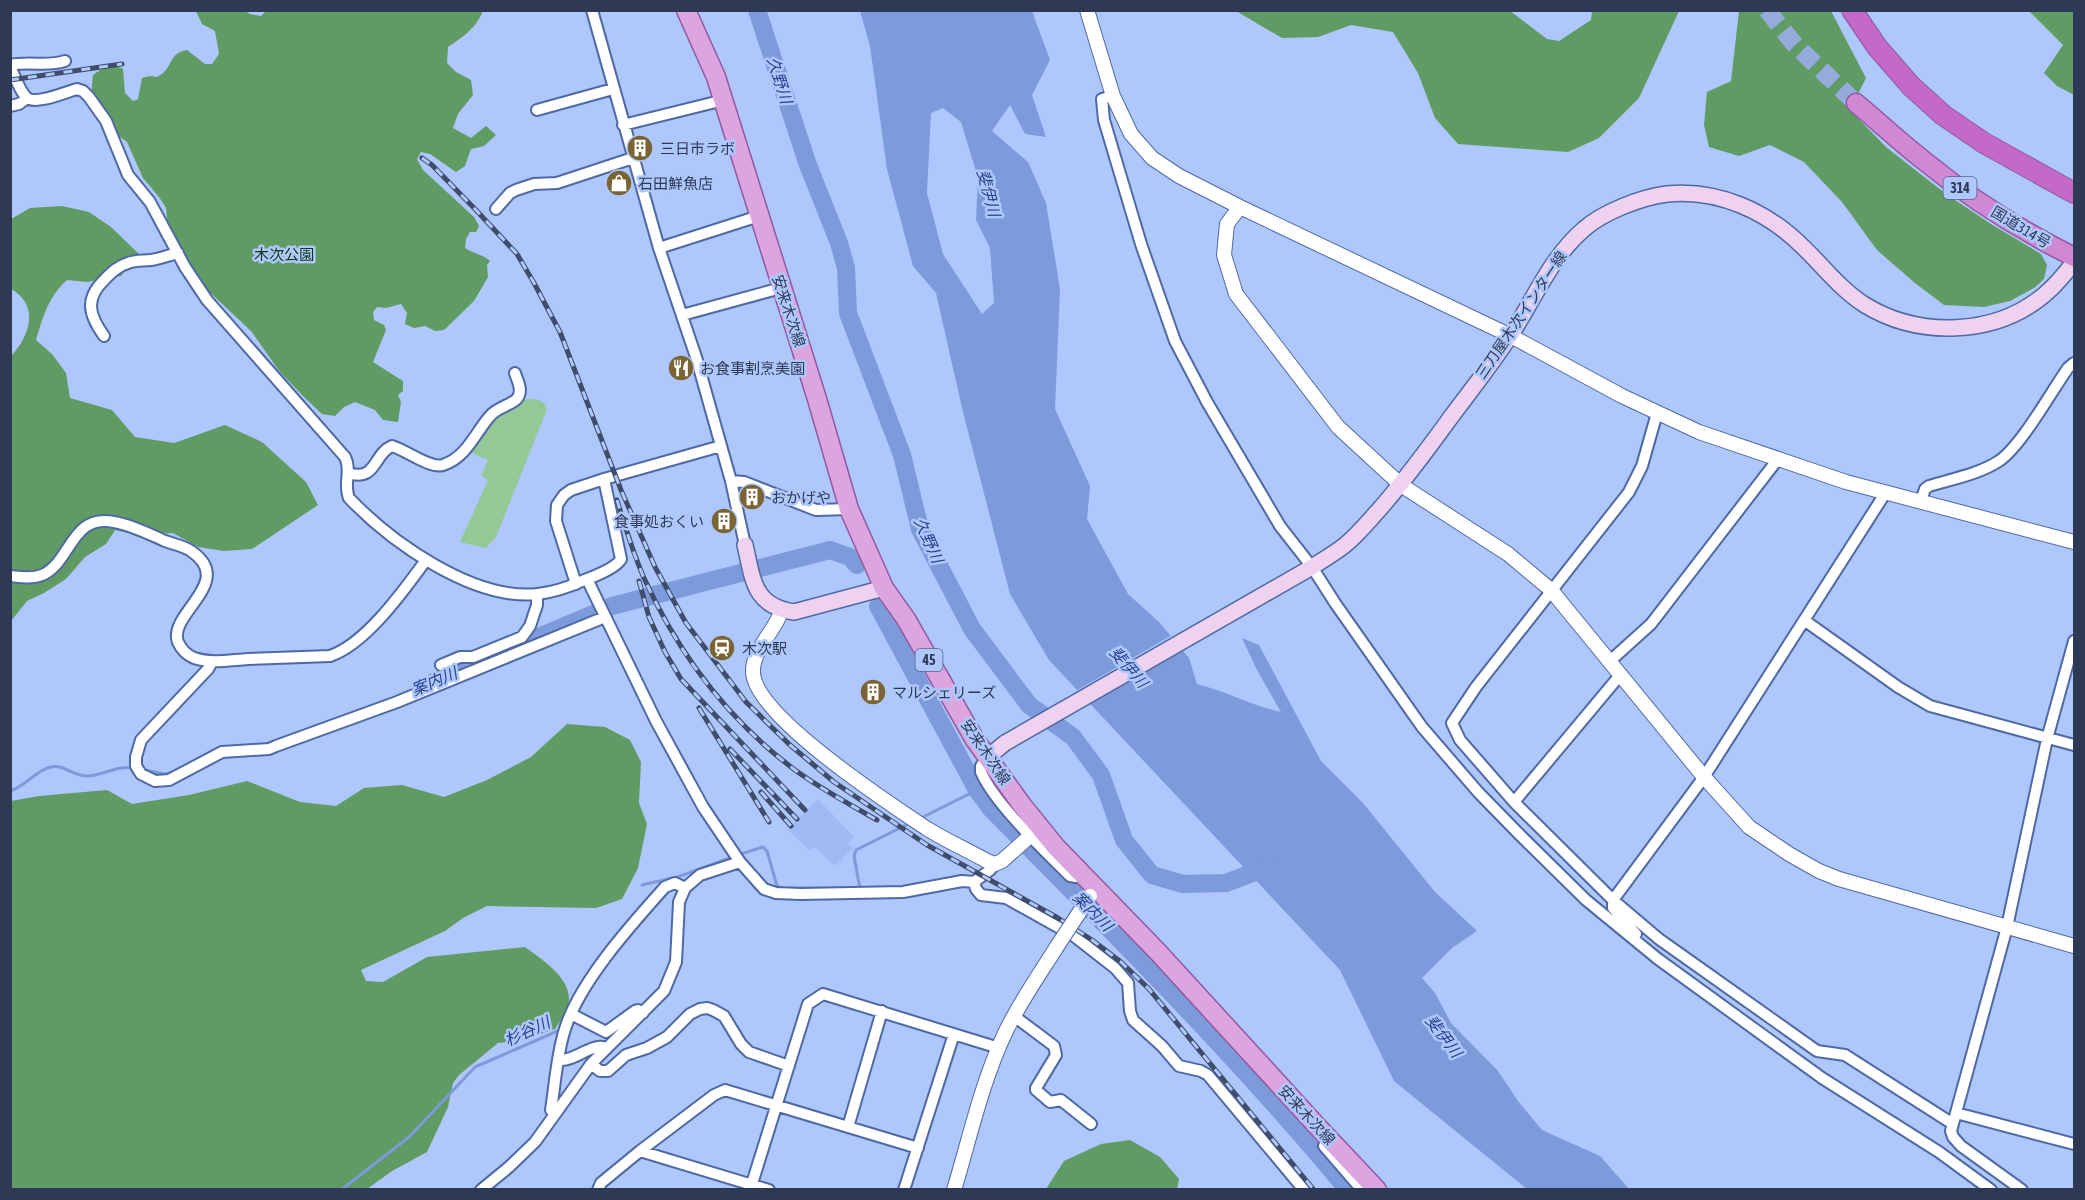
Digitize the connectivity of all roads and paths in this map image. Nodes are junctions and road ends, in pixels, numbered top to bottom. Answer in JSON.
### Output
{"nodes":[{"id":1,"x":592,"y":10,"type":"edge"},
{"id":2,"x":686,"y":10,"type":"edge"},
{"id":3,"x":1087,"y":10,"type":"edge"},
{"id":4,"x":1852,"y":10,"type":"edge"},
{"id":5,"x":1864,"y":10,"type":"edge"},
{"id":6,"x":65,"y":62,"type":"dead end"},
{"id":7,"x":10,"y":66,"type":"edge"},
{"id":8,"x":613,"y":89,"type":"junction"},
{"id":9,"x":1113,"y":96,"type":"junction"},
{"id":10,"x":27,"y":98,"type":"junction"},
{"id":11,"x":724,"y":100,"type":"junction"},
{"id":12,"x":1856,"y":103,"type":"tunnel mouth"},
{"id":13,"x":10,"y":106,"type":"edge"},
{"id":14,"x":537,"y":110,"type":"dead end"},
{"id":15,"x":623,"y":125,"type":"junction"},
{"id":16,"x":633,"y":158,"type":"junction"},
{"id":17,"x":2074,"y":186,"type":"edge"},
{"id":18,"x":2074,"y":193,"type":"edge"},
{"id":19,"x":1240,"y":207,"type":"junction"},
{"id":20,"x":496,"y":209,"type":"dead end"},
{"id":21,"x":759,"y":216,"type":"junction"},
{"id":22,"x":659,"y":248,"type":"junction"},
{"id":23,"x":178,"y":253,"type":"junction"},
{"id":24,"x":2074,"y":257,"type":"edge"},
{"id":25,"x":2074,"y":262,"type":"edge"},
{"id":26,"x":781,"y":288,"type":"junction"},
{"id":27,"x":682,"y":315,"type":"junction"},
{"id":28,"x":104,"y":336,"type":"dead end"},
{"id":29,"x":1510,"y":336,"type":"junction"},
{"id":30,"x":2074,"y":363,"type":"edge"},
{"id":31,"x":515,"y":373,"type":"dead end"},
{"id":32,"x":1657,"y":413,"type":"junction"},
{"id":33,"x":721,"y":446,"type":"junction"},
{"id":34,"x":1778,"y":459,"type":"junction"},
{"id":35,"x":348,"y":473,"type":"junction"},
{"id":36,"x":604,"y":479,"type":"junction"},
{"id":37,"x":731,"y":481,"type":"junction"},
{"id":38,"x":1401,"y":485,"type":"junction"},
{"id":39,"x":1886,"y":492,"type":"junction"},
{"id":40,"x":1921,"y":501,"type":"junction"},
{"id":41,"x":849,"y":509,"type":"junction"},
{"id":42,"x":2074,"y":542,"type":"edge"},
{"id":43,"x":745,"y":545,"type":"joint"},
{"id":44,"x":426,"y":560,"type":"junction"},
{"id":45,"x":1306,"y":570,"type":"junction"},
{"id":46,"x":10,"y":576,"type":"edge"},
{"id":47,"x":587,"y":579,"type":"junction"},
{"id":48,"x":576,"y":584,"type":"junction"},
{"id":49,"x":884,"y":588,"type":"junction"},
{"id":50,"x":1551,"y":590,"type":"junction"},
{"id":51,"x":537,"y":594,"type":"junction"},
{"id":52,"x":782,"y":610,"type":"junction"},
{"id":53,"x":603,"y":613,"type":"junction"},
{"id":54,"x":1804,"y":620,"type":"junction"},
{"id":55,"x":2074,"y":641,"type":"edge"},
{"id":56,"x":519,"y":645,"type":"junction"},
{"id":57,"x":1610,"y":661,"type":"junction"},
{"id":58,"x":212,"y":662,"type":"junction"},
{"id":59,"x":441,"y":665,"type":"dead end"},
{"id":60,"x":1621,"y":674,"type":"junction"},
{"id":61,"x":2047,"y":739,"type":"junction"},
{"id":62,"x":2074,"y":745,"type":"edge"},
{"id":63,"x":988,"y":757,"type":"junction"},
{"id":64,"x":1704,"y":777,"type":"junction"},
{"id":65,"x":1514,"y":802,"type":"junction"},
{"id":66,"x":1026,"y":841,"type":"junction"},
{"id":67,"x":740,"y":862,"type":"junction"},
{"id":68,"x":995,"y":864,"type":"junction"},
{"id":69,"x":1080,"y":873,"type":"junction"},
{"id":70,"x":974,"y":882,"type":"junction"},
{"id":71,"x":685,"y":888,"type":"junction"},
{"id":72,"x":1092,"y":892,"type":"junction"},
{"id":73,"x":1613,"y":900,"type":"junction"},
{"id":74,"x":2007,"y":927,"type":"junction"},
{"id":75,"x":2074,"y":945,"type":"edge"},
{"id":76,"x":1658,"y":959,"type":"junction"},
{"id":77,"x":882,"y":1011,"type":"junction"},
{"id":78,"x":642,"y":1013,"type":"junction"},
{"id":79,"x":571,"y":1014,"type":"junction"},
{"id":80,"x":1014,"y":1016,"type":"junction"},
{"id":81,"x":954,"y":1034,"type":"junction"},
{"id":82,"x":607,"y":1048,"type":"junction"},
{"id":83,"x":999,"y":1048,"type":"junction"},
{"id":84,"x":560,"y":1060,"type":"junction"},
{"id":85,"x":591,"y":1064,"type":"junction"},
{"id":86,"x":789,"y":1066,"type":"junction"},
{"id":87,"x":776,"y":1105,"type":"junction"},
{"id":88,"x":554,"y":1114,"type":"junction"},
{"id":89,"x":1954,"y":1119,"type":"junction"},
{"id":90,"x":1091,"y":1124,"type":"dead end"},
{"id":91,"x":1317,"y":1126,"type":"junction"},
{"id":92,"x":848,"y":1127,"type":"junction"},
{"id":93,"x":2074,"y":1144,"type":"edge"},
{"id":94,"x":918,"y":1148,"type":"junction"},
{"id":95,"x":640,"y":1151,"type":"junction"},
{"id":96,"x":751,"y":1187,"type":"edge"},
{"id":97,"x":481,"y":1190,"type":"edge"},
{"id":98,"x":598,"y":1190,"type":"edge"},
{"id":99,"x":769,"y":1190,"type":"edge"},
{"id":100,"x":904,"y":1190,"type":"edge"},
{"id":101,"x":954,"y":1190,"type":"edge"},
{"id":102,"x":1304,"y":1190,"type":"edge"},
{"id":103,"x":1362,"y":1190,"type":"edge"},
{"id":104,"x":1377,"y":1190,"type":"edge"},
{"id":105,"x":1991,"y":1190,"type":"edge"},
{"id":106,"x":2022,"y":1190,"type":"edge"}],
"edges":[{"from":1,"to":8,"type":"street"},
{"from":2,"to":11,"type":"main road","name":"安来木次線","number":"45"},
{"from":3,"to":9,"type":"street"},
{"from":4,"to":18,"type":"highway"},
{"from":5,"to":17,"type":"highway"},
{"from":6,"to":7,"type":"street"},
{"from":7,"to":10,"type":"street"},
{"from":8,"to":14,"type":"street"},
{"from":8,"to":15,"type":"street"},
{"from":9,"to":19,"type":"street"},
{"from":9,"to":45,"type":"street"},
{"from":10,"to":13,"type":"street"},
{"from":10,"to":23,"type":"street"},
{"from":11,"to":15,"type":"street"},
{"from":11,"to":21,"type":"main road","name":"安来木次線","number":"45"},
{"from":12,"to":24,"type":"highway","name":"国道314号","number":"314"},
{"from":15,"to":16,"type":"street"},
{"from":16,"to":20,"type":"street"},
{"from":16,"to":22,"type":"street"},
{"from":19,"to":29,"type":"street"},
{"from":19,"to":38,"type":"street"},
{"from":21,"to":22,"type":"street"},
{"from":21,"to":26,"type":"main road","name":"安来木次線","number":"45"},
{"from":22,"to":27,"type":"street"},
{"from":23,"to":28,"type":"street"},
{"from":23,"to":35,"type":"street"},
{"from":25,"to":29,"type":"main road","name":"三刀屋木次インター線"},
{"from":26,"to":27,"type":"street"},
{"from":26,"to":41,"type":"main road","name":"安来木次線","number":"45"},
{"from":27,"to":33,"type":"street"},
{"from":29,"to":32,"type":"street"},
{"from":29,"to":38,"type":"main road","name":"三刀屋木次インター線"},
{"from":30,"to":40,"type":"street"},
{"from":31,"to":35,"type":"street"},
{"from":32,"to":34,"type":"street"},
{"from":32,"to":50,"type":"street"},
{"from":33,"to":36,"type":"street"},
{"from":33,"to":37,"type":"street"},
{"from":34,"to":39,"type":"street"},
{"from":34,"to":57,"type":"street"},
{"from":35,"to":44,"type":"street"},
{"from":36,"to":47,"type":"street"},
{"from":36,"to":48,"type":"street"},
{"from":37,"to":41,"type":"street"},
{"from":37,"to":43,"type":"street"},
{"from":38,"to":45,"type":"main road","name":"三刀屋木次インター線"},
{"from":38,"to":50,"type":"street"},
{"from":39,"to":40,"type":"street"},
{"from":39,"to":54,"type":"street"},
{"from":40,"to":42,"type":"street"},
{"from":41,"to":49,"type":"main road","name":"安来木次線","number":"45"},
{"from":43,"to":52,"type":"main road"},
{"from":44,"to":51,"type":"street"},
{"from":44,"to":58,"type":"street"},
{"from":45,"to":63,"type":"main road","name":"三刀屋木次インター線"},
{"from":45,"to":76,"type":"street"},
{"from":46,"to":58,"type":"street"},
{"from":47,"to":48,"type":"street"},
{"from":47,"to":53,"type":"street"},
{"from":48,"to":51,"type":"street"},
{"from":49,"to":52,"type":"main road"},
{"from":49,"to":63,"type":"main road","name":"安来木次線","number":"45"},
{"from":50,"to":57,"type":"street"},
{"from":50,"to":65,"type":"street"},
{"from":51,"to":56,"type":"street"},
{"from":52,"to":68,"type":"street"},
{"from":53,"to":56,"type":"street"},
{"from":53,"to":67,"type":"street"},
{"from":54,"to":61,"type":"street"},
{"from":54,"to":64,"type":"street"},
{"from":55,"to":61,"type":"street"},
{"from":56,"to":58,"type":"street"},
{"from":56,"to":59,"type":"street"},
{"from":57,"to":60,"type":"street"},
{"from":60,"to":64,"type":"street"},
{"from":60,"to":65,"type":"street"},
{"from":61,"to":62,"type":"street"},
{"from":61,"to":74,"type":"street"},
{"from":63,"to":66,"type":"street"},
{"from":63,"to":69,"type":"main road","name":"安来木次線","number":"45"},
{"from":64,"to":73,"type":"street"},
{"from":64,"to":74,"type":"street"},
{"from":65,"to":73,"type":"street"},
{"from":66,"to":68,"type":"street"},
{"from":66,"to":69,"type":"street"},
{"from":67,"to":70,"type":"street"},
{"from":67,"to":71,"type":"street"},
{"from":68,"to":70,"type":"street"},
{"from":69,"to":72,"type":"main road","name":"安来木次線","number":"45"},
{"from":70,"to":102,"type":"street"},
{"from":71,"to":78,"type":"street"},
{"from":71,"to":79,"type":"street"},
{"from":72,"to":80,"type":"street","bridge":true},
{"from":72,"to":91,"type":"main road","name":"安来木次線","number":"45"},
{"from":73,"to":76,"type":"street"},
{"from":73,"to":89,"type":"street"},
{"from":74,"to":75,"type":"street"},
{"from":74,"to":89,"type":"street"},
{"from":76,"to":105,"type":"street"},
{"from":77,"to":81,"type":"street"},
{"from":77,"to":86,"type":"street"},
{"from":77,"to":92,"type":"street"},
{"from":78,"to":79,"type":"street"},
{"from":78,"to":82,"type":"street"},
{"from":79,"to":84,"type":"street"},
{"from":80,"to":83,"type":"street"},
{"from":80,"to":90,"type":"street"},
{"from":81,"to":83,"type":"street"},
{"from":81,"to":94,"type":"street"},
{"from":82,"to":84,"type":"street"},
{"from":82,"to":85,"type":"street"},
{"from":83,"to":101,"type":"street"},
{"from":84,"to":88,"type":"street"},
{"from":85,"to":86,"type":"street"},
{"from":85,"to":88,"type":"street"},
{"from":86,"to":87,"type":"street"},
{"from":87,"to":92,"type":"street"},
{"from":87,"to":95,"type":"street"},
{"from":87,"to":96,"type":"street"},
{"from":88,"to":97,"type":"street"},
{"from":89,"to":93,"type":"street"},
{"from":89,"to":106,"type":"street"},
{"from":91,"to":103,"type":"street"},
{"from":91,"to":104,"type":"main road","name":"安来木次線","number":"45"},
{"from":92,"to":94,"type":"street"},
{"from":94,"to":100,"type":"street"},
{"from":95,"to":96,"type":"street"},
{"from":95,"to":98,"type":"street"},
{"from":96,"to":99,"type":"street"}]}
